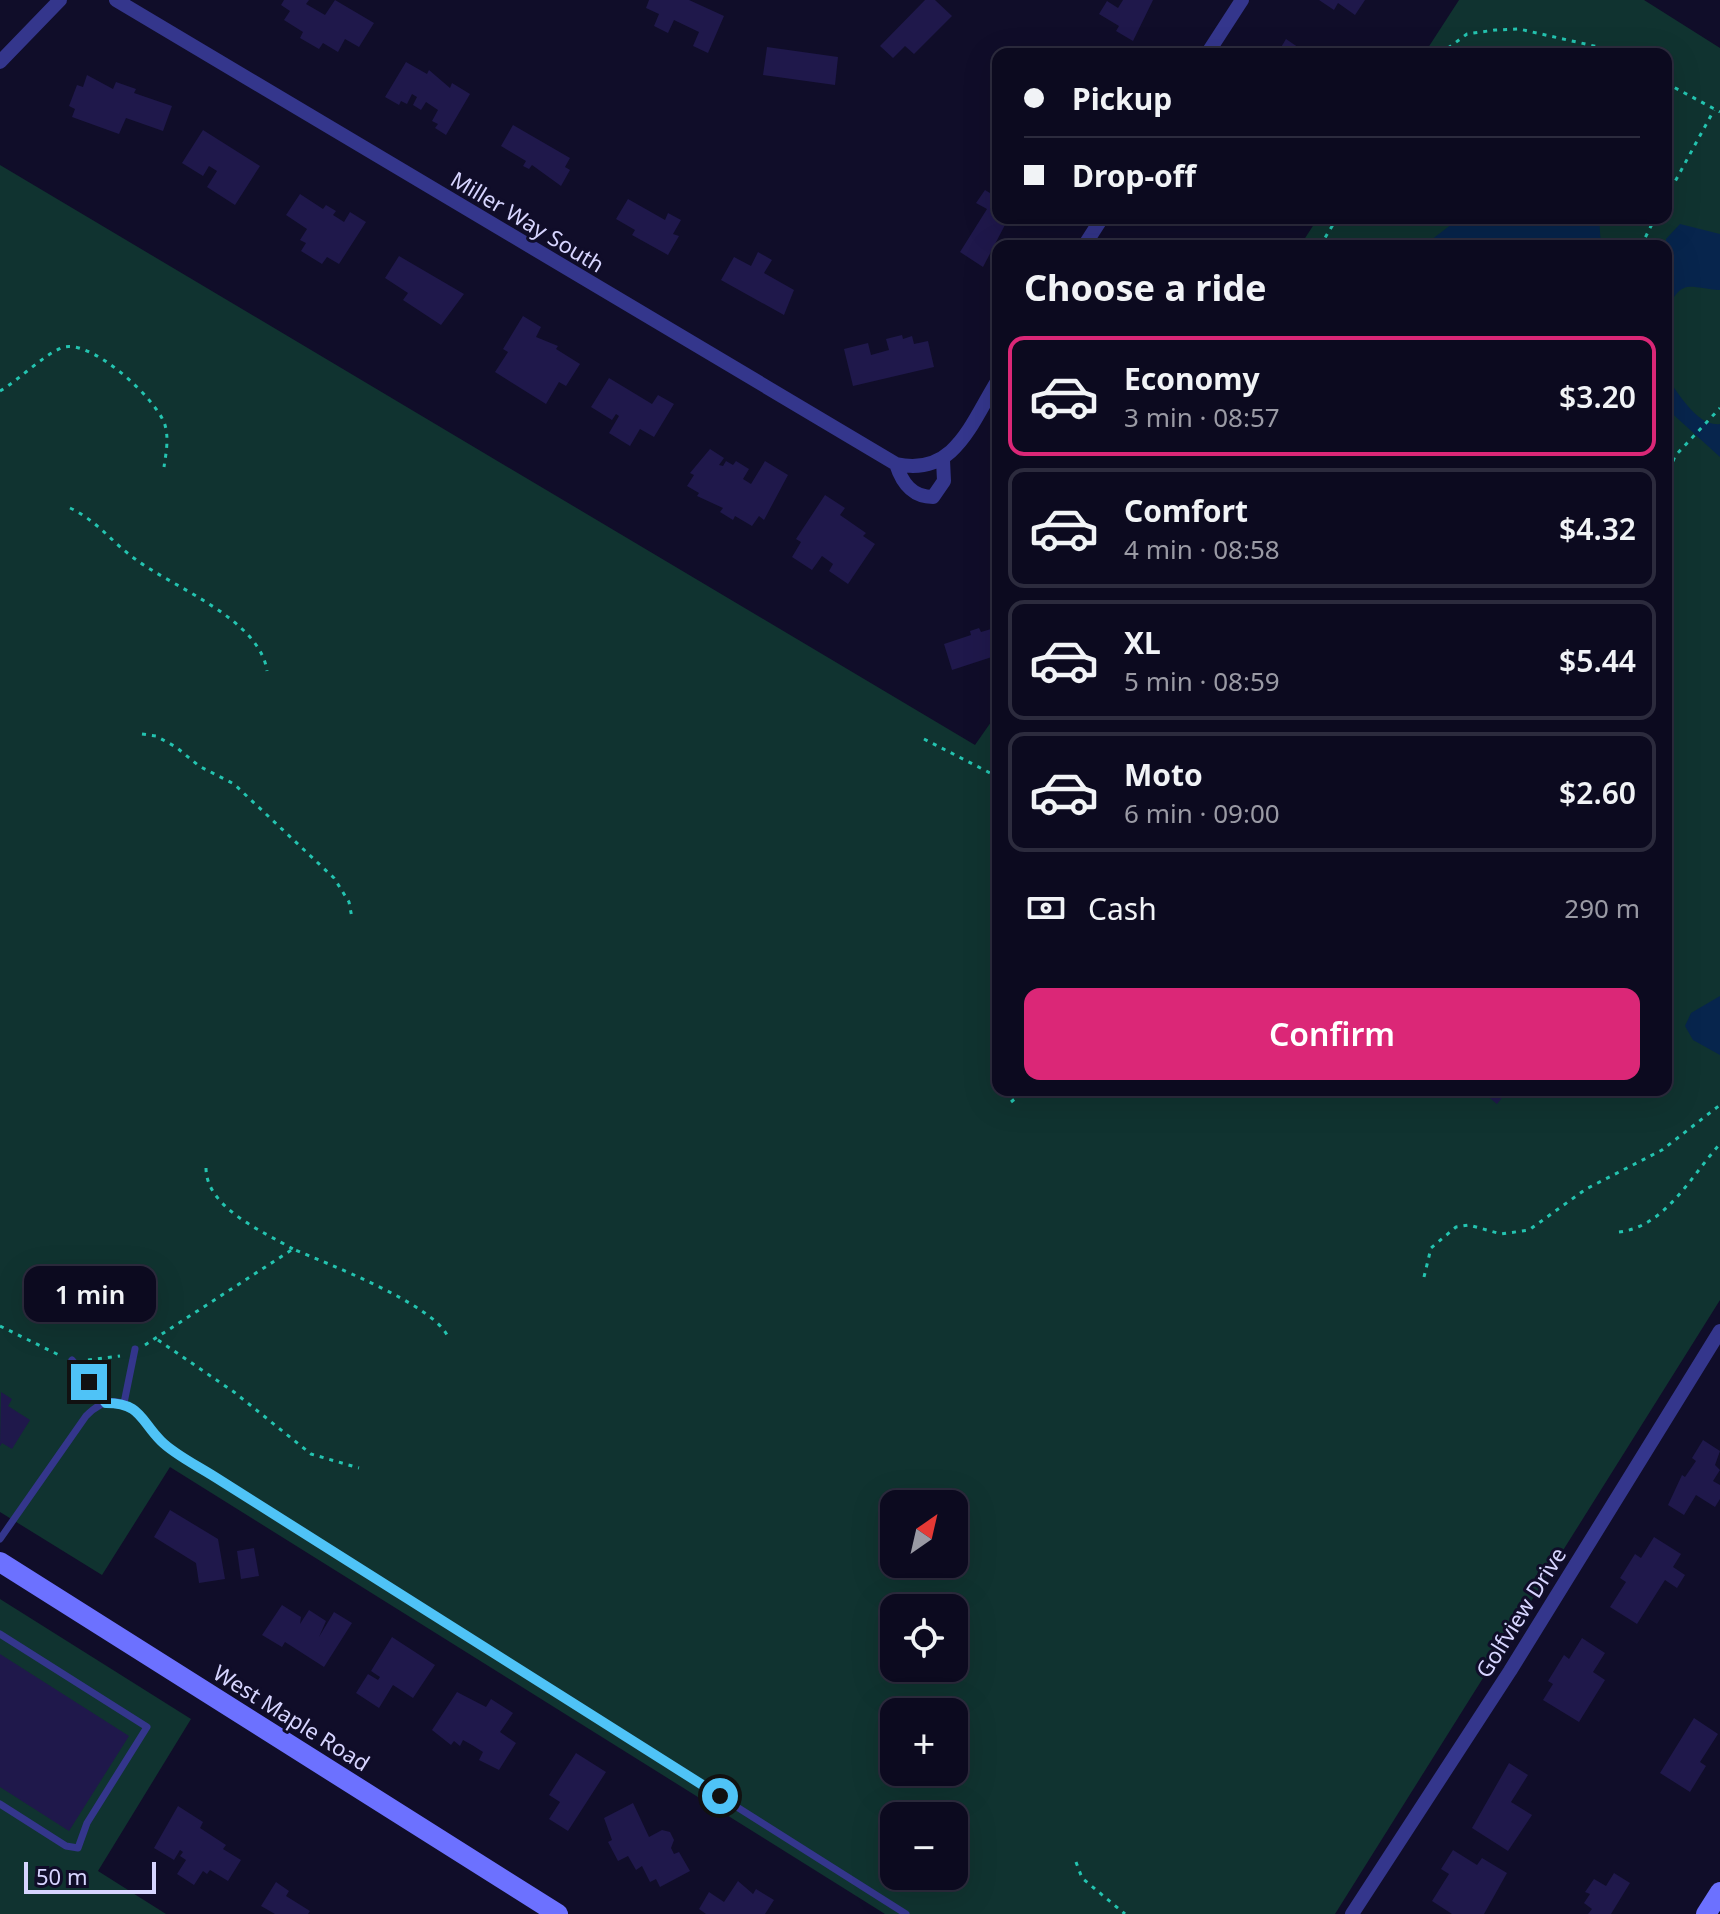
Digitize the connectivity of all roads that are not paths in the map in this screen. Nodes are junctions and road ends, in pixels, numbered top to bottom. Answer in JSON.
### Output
{"nodes":[{"id":1,"x":60,"y":0,"type":"edge"},
{"id":2,"x":116,"y":0,"type":"edge"},
{"id":3,"x":1242,"y":0,"type":"edge"},
{"id":4,"x":1211,"y":48,"type":"edge"},
{"id":5,"x":2,"y":55,"type":"edge"},
{"id":6,"x":992,"y":389,"type":"edge"},
{"id":7,"x":943,"y":460,"type":"junction"},
{"id":8,"x":896,"y":464,"type":"junction"},
{"id":9,"x":1720,"y":1331,"type":"edge"},
{"id":10,"x":135,"y":1349,"type":"road end"},
{"id":11,"x":72,"y":1360,"type":"road end"},
{"id":12,"x":106,"y":1403,"type":"junction"},
{"id":13,"x":124,"y":1403,"type":"junction"},
{"id":14,"x":0,"y":1539,"type":"edge"},
{"id":15,"x":0,"y":1562,"type":"edge"},
{"id":16,"x":0,"y":1634,"type":"edge"},
{"id":17,"x":0,"y":1804,"type":"edge"},
{"id":18,"x":1720,"y":1892,"type":"edge"},
{"id":19,"x":558,"y":1914,"type":"edge"},
{"id":20,"x":906,"y":1914,"type":"edge"},
{"id":21,"x":1352,"y":1914,"type":"edge"},
{"id":22,"x":1706,"y":1914,"type":"edge"}],
"edges":[{"from":1,"to":5,"type":"street"},
{"from":2,"to":8,"type":"street","name":"Miller Way South"},
{"from":3,"to":4,"type":"street"},
{"from":6,"to":7,"type":"street"},
{"from":7,"to":8,"type":"street","name":"Miller Way South"},
{"from":7,"to":8,"type":"street"},
{"from":9,"to":21,"type":"street","name":"Golfview Drive"},
{"from":10,"to":13,"type":"lane"},
{"from":11,"to":12,"type":"lane"},
{"from":12,"to":13,"type":"lane"},
{"from":12,"to":14,"type":"lane"},
{"from":13,"to":20,"type":"lane"},
{"from":15,"to":19,"type":"main road","name":"West Maple Road"},
{"from":16,"to":17,"type":"lane"},
{"from":18,"to":22,"type":"main road"}]}
